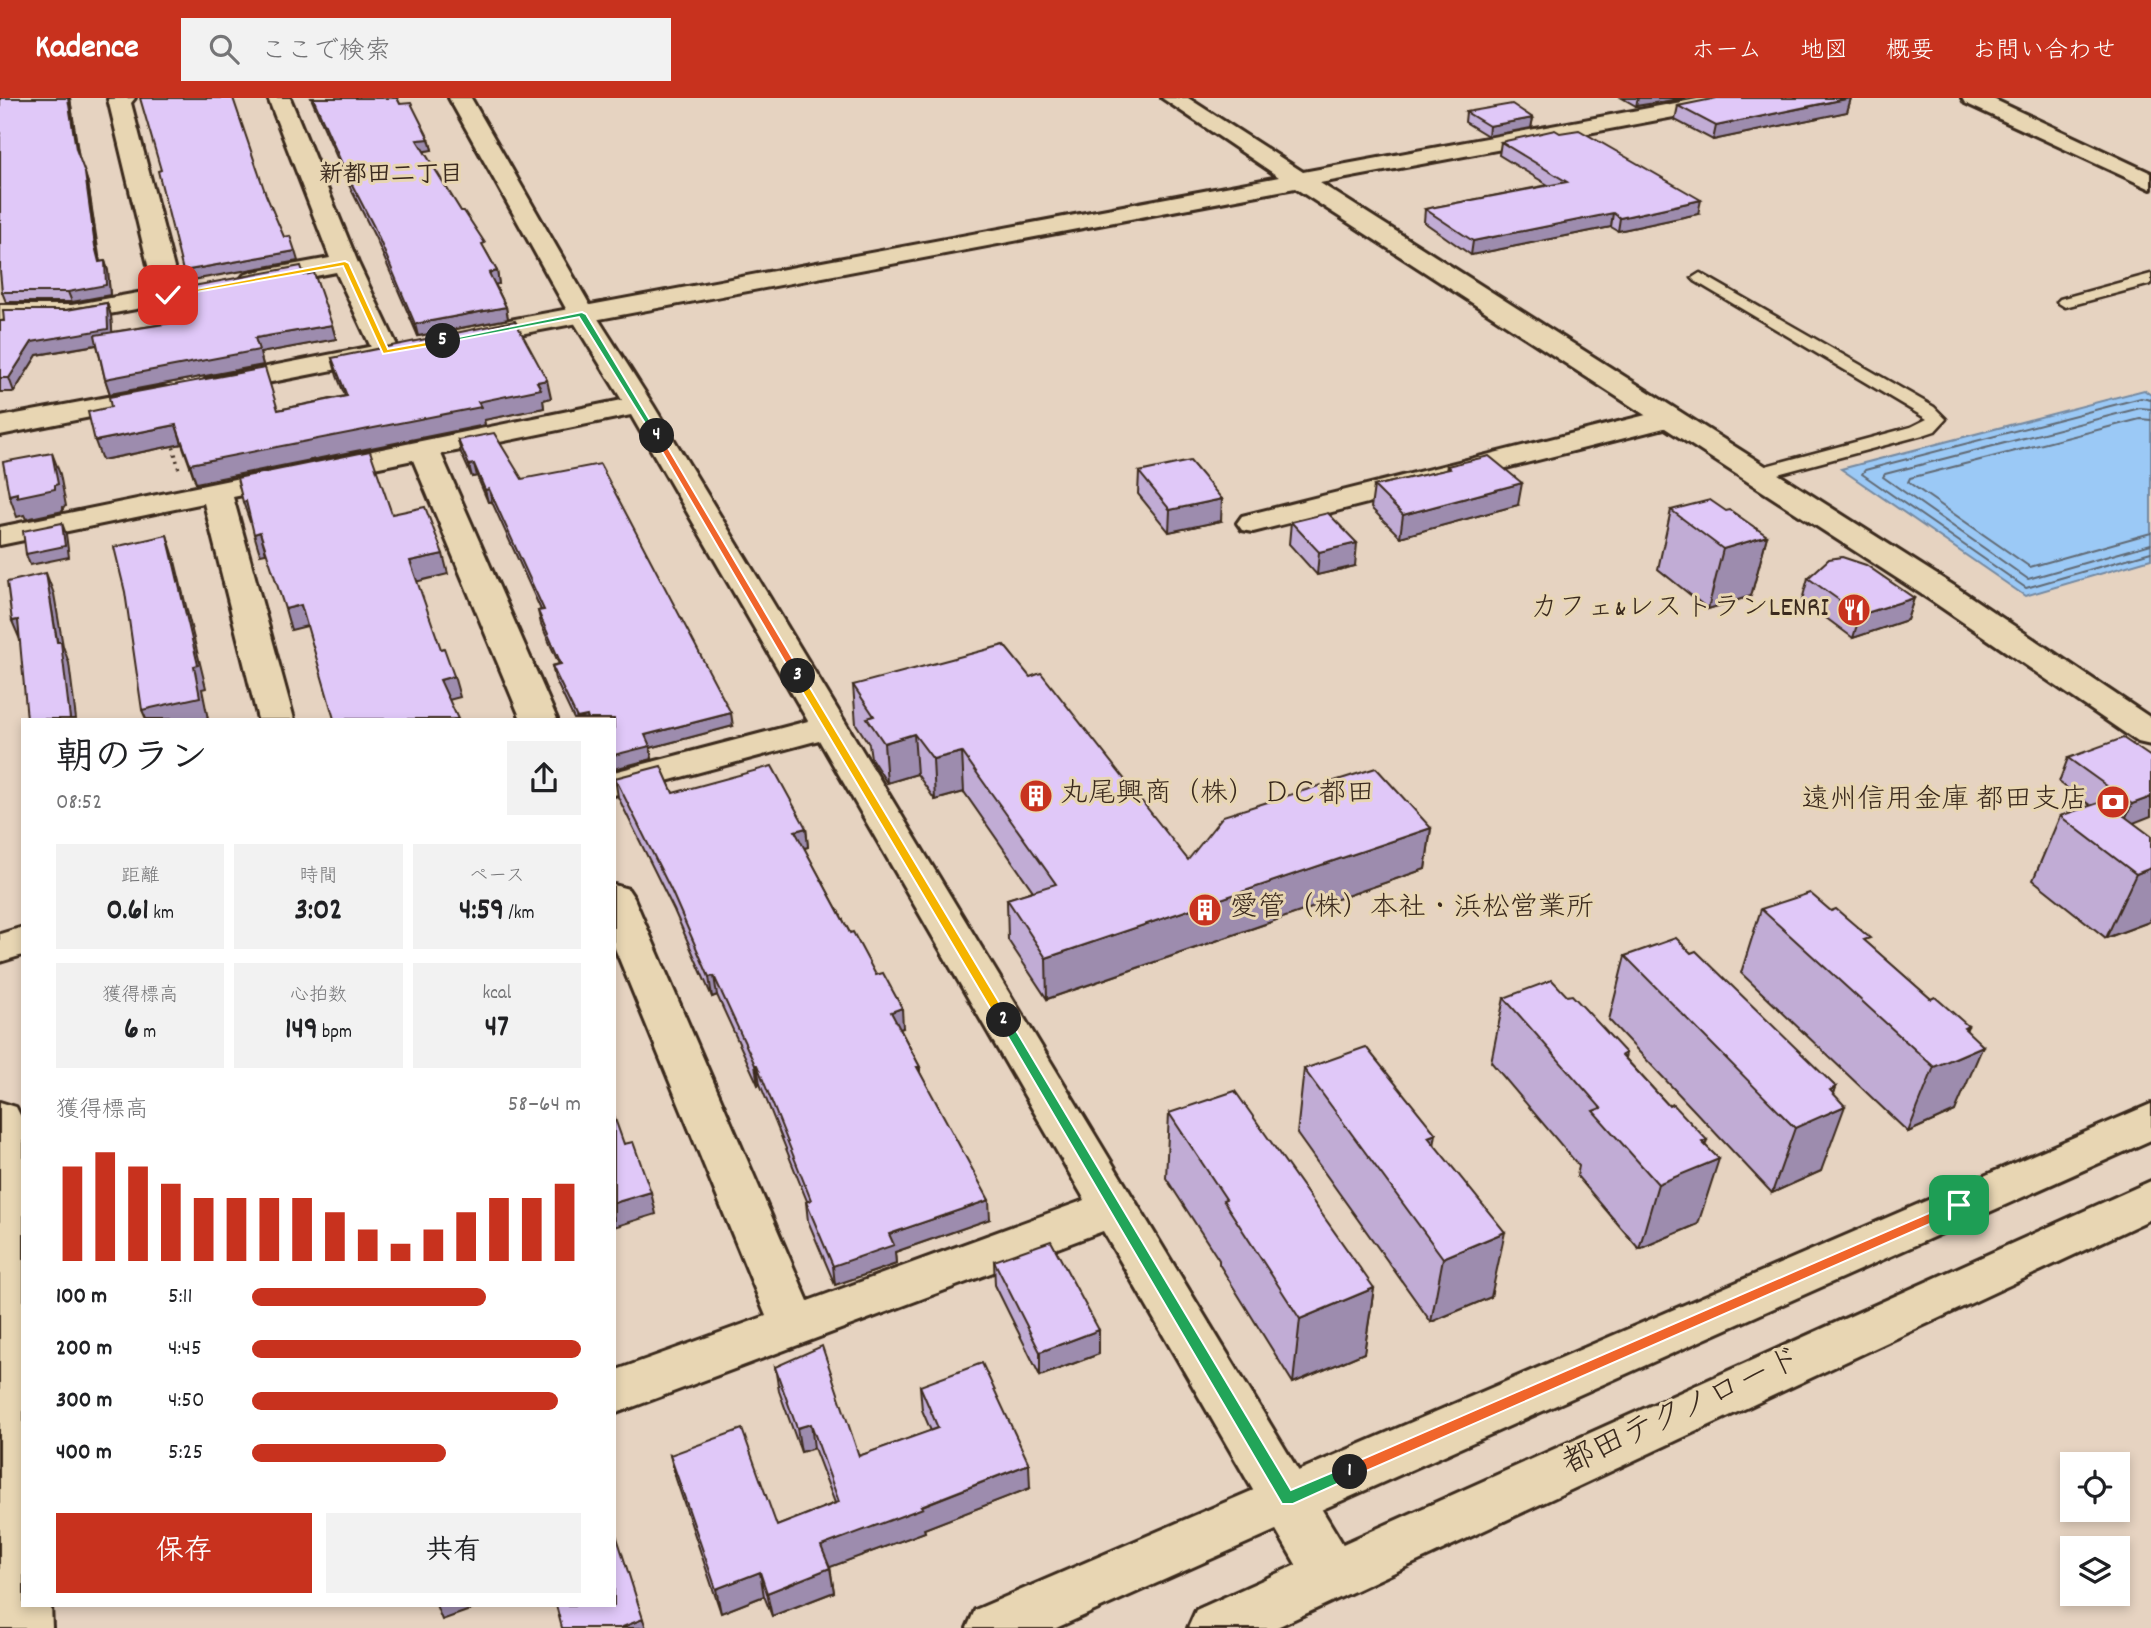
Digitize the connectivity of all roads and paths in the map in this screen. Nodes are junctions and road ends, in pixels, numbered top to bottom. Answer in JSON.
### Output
{"nodes":[{"id":1,"x":119,"y":98,"type":"edge"},
{"id":2,"x":124,"y":98,"type":"edge"},
{"id":3,"x":279,"y":98,"type":"edge"},
{"id":4,"x":460,"y":98,"type":"edge"},
{"id":5,"x":1172,"y":98,"type":"edge"},
{"id":6,"x":1738,"y":98,"type":"edge"},
{"id":7,"x":1973,"y":98,"type":"edge"},
{"id":8,"x":1300,"y":181,"type":"junction"},
{"id":9,"x":2151,"y":182,"type":"edge"},
{"id":10,"x":345,"y":263,"type":"junction"},
{"id":11,"x":1700,"y":278,"type":"dead end"},
{"id":12,"x":2151,"y":279,"type":"edge"},
{"id":13,"x":236,"y":283,"type":"edge"},
{"id":14,"x":195,"y":290,"type":"edge"},
{"id":15,"x":168,"y":295,"type":"junction"},
{"id":16,"x":2065,"y":302,"type":"dead end"},
{"id":17,"x":0,"y":313,"type":"edge"},
{"id":18,"x":582,"y":314,"type":"junction"},
{"id":19,"x":438,"y":342,"type":"edge"},
{"id":20,"x":412,"y":347,"type":"edge"},
{"id":21,"x":386,"y":352,"type":"junction"},
{"id":22,"x":639,"y":405,"type":"junction"},
{"id":23,"x":1670,"y":418,"type":"junction"},
{"id":24,"x":0,"y":426,"type":"edge"},
{"id":25,"x":169,"y":432,"type":"edge"},
{"id":26,"x":424,"y":450,"type":"junction"},
{"id":27,"x":1757,"y":474,"type":"junction"},
{"id":28,"x":201,"y":495,"type":"junction"},
{"id":29,"x":1253,"y":523,"type":"dead end"},
{"id":30,"x":0,"y":536,"type":"edge"},
{"id":31,"x":276,"y":718,"type":"edge"},
{"id":32,"x":539,"y":718,"type":"edge"},
{"id":33,"x":828,"y":727,"type":"junction"},
{"id":34,"x":2151,"y":734,"type":"edge"},
{"id":35,"x":616,"y":783,"type":"edge"},
{"id":36,"x":616,"y":903,"type":"edge"},
{"id":37,"x":21,"y":943,"type":"edge"},
{"id":38,"x":0,"y":948,"type":"edge"},
{"id":39,"x":0,"y":1119,"type":"edge"},
{"id":40,"x":2151,"y":1121,"type":"edge"},
{"id":41,"x":2151,"y":1199,"type":"edge"},
{"id":42,"x":1116,"y":1207,"type":"junction"},
{"id":43,"x":795,"y":1327,"type":"junction"},
{"id":44,"x":616,"y":1392,"type":"edge"},
{"id":45,"x":21,"y":1466,"type":"edge"},
{"id":46,"x":1288,"y":1499,"type":"junction"},
{"id":47,"x":1331,"y":1574,"type":"junction"},
{"id":48,"x":995,"y":1628,"type":"edge"},
{"id":49,"x":1216,"y":1628,"type":"edge"}],
"edges":[{"from":1,"to":2,"type":"street"},
{"from":1,"to":15,"type":"street"},
{"from":3,"to":10,"type":"street"},
{"from":4,"to":18,"type":"street"},
{"from":5,"to":8,"type":"street"},
{"from":6,"to":8,"type":"street"},
{"from":7,"to":9,"type":"street"},
{"from":8,"to":18,"type":"street"},
{"from":8,"to":23,"type":"street"},
{"from":10,"to":13,"type":"street"},
{"from":10,"to":21,"type":"street"},
{"from":11,"to":27,"type":"lane"},
{"from":12,"to":16,"type":"lane"},
{"from":14,"to":15,"type":"street"},
{"from":15,"to":17,"type":"street"},
{"from":18,"to":19,"type":"street"},
{"from":18,"to":22,"type":"street"},
{"from":20,"to":21,"type":"street"},
{"from":21,"to":24,"type":"street"},
{"from":22,"to":26,"type":"street"},
{"from":22,"to":33,"type":"street"},
{"from":23,"to":27,"type":"street"},
{"from":23,"to":29,"type":"street"},
{"from":25,"to":28,"type":"path"},
{"from":26,"to":28,"type":"street"},
{"from":26,"to":32,"type":"street"},
{"from":27,"to":34,"type":"street"},
{"from":28,"to":30,"type":"street"},
{"from":28,"to":31,"type":"street"},
{"from":33,"to":35,"type":"street"},
{"from":33,"to":42,"type":"street"},
{"from":36,"to":43,"type":"street"},
{"from":37,"to":38,"type":"street"},
{"from":39,"to":45,"type":"street"},
{"from":40,"to":46,"type":"street"},
{"from":41,"to":47,"type":"street","name":"都田テクノロード"},
{"from":42,"to":43,"type":"street"},
{"from":42,"to":46,"type":"street"},
{"from":43,"to":44,"type":"street"},
{"from":46,"to":47,"type":"street"},
{"from":46,"to":48,"type":"street"},
{"from":47,"to":49,"type":"street","name":"都田テクノロード"}]}
